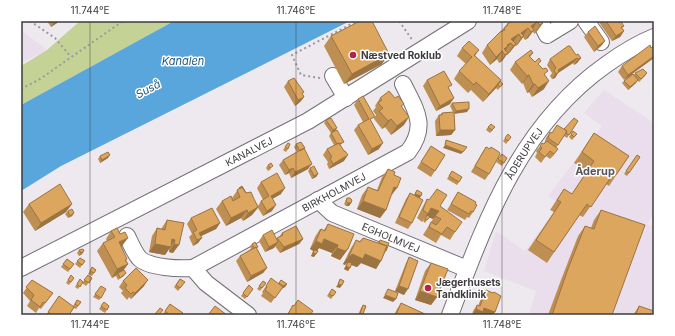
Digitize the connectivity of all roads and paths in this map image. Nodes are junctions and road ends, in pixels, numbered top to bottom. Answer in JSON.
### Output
{"nodes":[{"id":1,"x":30,"y":21,"type":"edge"},
{"id":2,"x":122,"y":21,"type":"edge"},
{"id":3,"x":357,"y":21,"type":"edge"},
{"id":4,"x":399,"y":21,"type":"edge"},
{"id":5,"x":468,"y":21,"type":"edge"},
{"id":6,"x":540,"y":21,"type":"edge"},
{"id":7,"x":570,"y":21,"type":"edge"},
{"id":8,"x":586,"y":21,"type":"edge"},
{"id":9,"x":654,"y":37,"type":"edge"},
{"id":10,"x":601,"y":42,"type":"edge"},
{"id":11,"x":421,"y":52,"type":"junction"},
{"id":12,"x":71,"y":57,"type":"junction"},
{"id":13,"x":333,"y":76,"type":"joint"},
{"id":14,"x":403,"y":84,"type":"dead end"},
{"id":15,"x":21,"y":89,"type":"edge"},
{"id":16,"x":346,"y":98,"type":"junction"},
{"id":17,"x":318,"y":200,"type":"junction"},
{"id":18,"x":127,"y":236,"type":"edge"},
{"id":19,"x":21,"y":268,"type":"edge"},
{"id":20,"x":194,"y":268,"type":"junction"},
{"id":21,"x":467,"y":269,"type":"junction"},
{"id":22,"x":248,"y":315,"type":"edge"},
{"id":23,"x":450,"y":315,"type":"edge"}],
"edges":[{"from":1,"to":12,"type":"path"},
{"from":2,"to":12,"type":"path"},
{"from":3,"to":13,"type":"path"},
{"from":4,"to":11,"type":"path"},
{"from":5,"to":11,"type":"street","name":"KANALVEJ"},
{"from":6,"to":7,"type":"street"},
{"from":8,"to":10,"type":"street"},
{"from":9,"to":21,"type":"street","name":"ÅDERUPVEJ"},
{"from":11,"to":16,"type":"street","name":"KANALVEJ"},
{"from":12,"to":15,"type":"path"},
{"from":13,"to":16,"type":"street"},
{"from":14,"to":17,"type":"street","name":"BIRKHOLMVEJ"},
{"from":16,"to":19,"type":"street","name":"KANALVEJ"},
{"from":17,"to":20,"type":"street","name":"BIRKHOLMVEJ"},
{"from":17,"to":21,"type":"street","name":"EGHOLMVEJ"},
{"from":18,"to":20,"type":"street"},
{"from":20,"to":22,"type":"street"},
{"from":21,"to":23,"type":"street","name":"ÅDERUPVEJ"}]}
